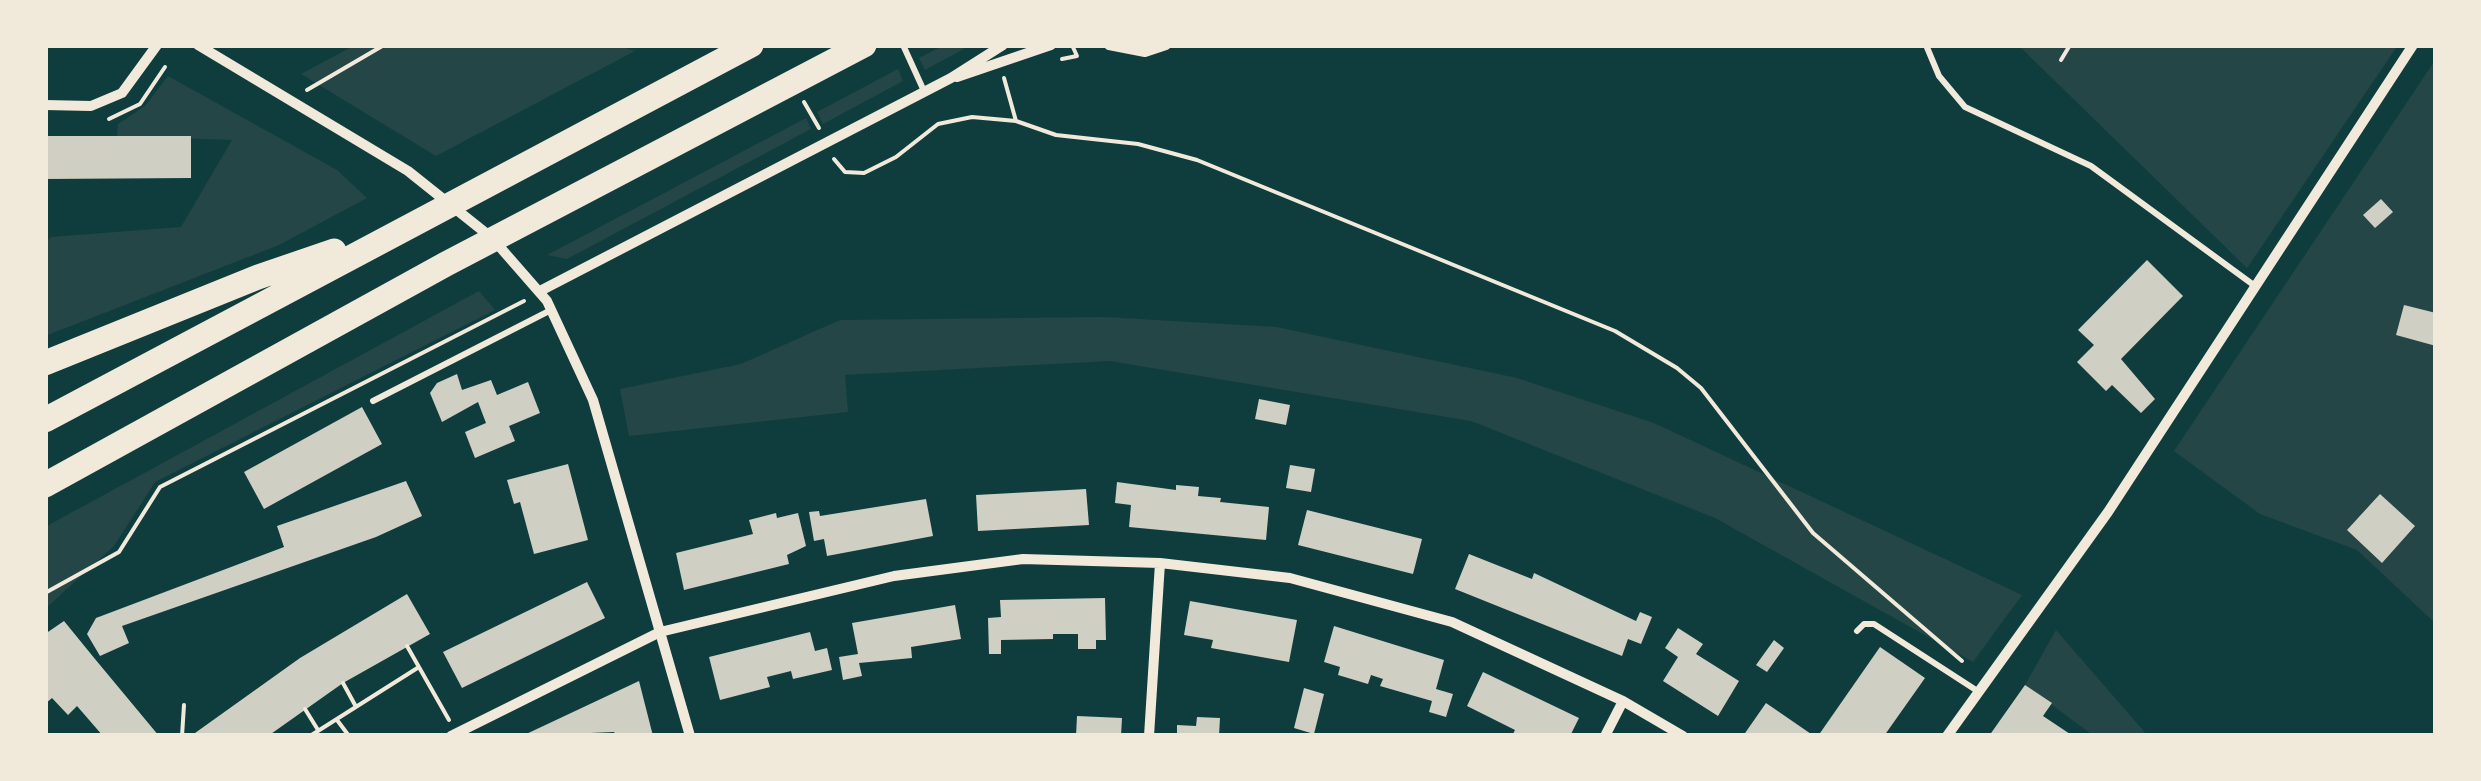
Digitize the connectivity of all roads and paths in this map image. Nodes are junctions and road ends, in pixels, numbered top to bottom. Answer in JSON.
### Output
{"nodes":[{"id":1,"x":157,"y":45,"type":"edge"},
{"id":2,"x":198,"y":45,"type":"edge"},
{"id":3,"x":384,"y":45,"type":"edge"},
{"id":4,"x":751,"y":45,"type":"edge"},
{"id":5,"x":864,"y":45,"type":"edge"},
{"id":6,"x":902,"y":45,"type":"edge"},
{"id":7,"x":1003,"y":45,"type":"edge"},
{"id":8,"x":1051,"y":45,"type":"edge"},
{"id":9,"x":1109,"y":45,"type":"edge"},
{"id":10,"x":1166,"y":45,"type":"edge"},
{"id":11,"x":1926,"y":45,"type":"edge"},
{"id":12,"x":2070,"y":45,"type":"edge"},
{"id":13,"x":2413,"y":45,"type":"edge"},
{"id":14,"x":2060,"y":60,"type":"dead end"},
{"id":15,"x":951,"y":78,"type":"junction"},
{"id":16,"x":1004,"y":78,"type":"dead end"},
{"id":17,"x":924,"y":91,"type":"junction"},
{"id":18,"x":299,"y":102,"type":"junction"},
{"id":19,"x":45,"y":106,"type":"edge"},
{"id":20,"x":1016,"y":122,"type":"junction"},
{"id":21,"x":826,"y":143,"type":"junction"},
{"id":22,"x":415,"y":224,"type":"junction"},
{"id":23,"x":2256,"y":287,"type":"junction"},
{"id":24,"x":540,"y":291,"type":"junction"},
{"id":25,"x":552,"y":310,"type":"junction"},
{"id":26,"x":45,"y":363,"type":"edge"},
{"id":27,"x":373,"y":401,"type":"dead end"},
{"id":28,"x":45,"y":420,"type":"edge"},
{"id":29,"x":45,"y":485,"type":"edge"},
{"id":30,"x":1160,"y":564,"type":"junction"},
{"id":31,"x":45,"y":593,"type":"edge"},
{"id":32,"x":1856,"y":630,"type":"dead end"},
{"id":33,"x":660,"y":632,"type":"junction"},
{"id":34,"x":1934,"y":636,"type":"dead end"},
{"id":35,"x":407,"y":646,"type":"dead end"},
{"id":36,"x":419,"y":667,"type":"junction"},
{"id":37,"x":343,"y":683,"type":"dead end"},
{"id":38,"x":1979,"y":692,"type":"junction"},
{"id":39,"x":1622,"y":701,"type":"junction"},
{"id":40,"x":184,"y":704,"type":"dead end"},
{"id":41,"x":356,"y":706,"type":"junction"},
{"id":42,"x":305,"y":709,"type":"dead end"},
{"id":43,"x":336,"y":718,"type":"junction"},
{"id":44,"x":318,"y":730,"type":"junction"},
{"id":45,"x":454,"y":734,"type":"edge"},
{"id":46,"x":182,"y":736,"type":"edge"},
{"id":47,"x":310,"y":736,"type":"edge"},
{"id":48,"x":348,"y":736,"type":"edge"},
{"id":49,"x":690,"y":736,"type":"edge"},
{"id":50,"x":1149,"y":736,"type":"edge"},
{"id":51,"x":1605,"y":736,"type":"edge"},
{"id":52,"x":1682,"y":736,"type":"edge"},
{"id":53,"x":1948,"y":736,"type":"edge"}],
"edges":[{"from":1,"to":19,"type":"street"},
{"from":2,"to":18,"type":"street"},
{"from":3,"to":18,"type":"path"},
{"from":4,"to":22,"type":"highway"},
{"from":5,"to":29,"type":"highway"},
{"from":6,"to":17,"type":"lane"},
{"from":7,"to":15,"type":"street"},
{"from":8,"to":15,"type":"street"},
{"from":9,"to":10,"type":"street"},
{"from":11,"to":23,"type":"lane"},
{"from":12,"to":14,"type":"path"},
{"from":13,"to":23,"type":"street"},
{"from":15,"to":17,"type":"street"},
{"from":16,"to":20,"type":"path"},
{"from":17,"to":21,"type":"street"},
{"from":18,"to":24,"type":"street"},
{"from":20,"to":21,"type":"path"},
{"from":20,"to":34,"type":"path"},
{"from":21,"to":24,"type":"street"},
{"from":22,"to":26,"type":"highway"},
{"from":22,"to":28,"type":"highway"},
{"from":23,"to":38,"type":"street"},
{"from":24,"to":25,"type":"street"},
{"from":24,"to":31,"type":"path"},
{"from":25,"to":27,"type":"lane"},
{"from":25,"to":33,"type":"street"},
{"from":30,"to":33,"type":"street"},
{"from":30,"to":39,"type":"street"},
{"from":30,"to":50,"type":"street"},
{"from":32,"to":38,"type":"lane"},
{"from":33,"to":45,"type":"street"},
{"from":33,"to":49,"type":"street"},
{"from":35,"to":36,"type":"path"},
{"from":36,"to":41,"type":"path"},
{"from":36,"to":45,"type":"path"},
{"from":37,"to":41,"type":"path"},
{"from":38,"to":53,"type":"street"},
{"from":39,"to":51,"type":"street"},
{"from":39,"to":52,"type":"street"},
{"from":40,"to":46,"type":"path"},
{"from":41,"to":43,"type":"path"},
{"from":42,"to":44,"type":"path"},
{"from":43,"to":44,"type":"path"},
{"from":43,"to":48,"type":"path"},
{"from":44,"to":47,"type":"path"}]}
